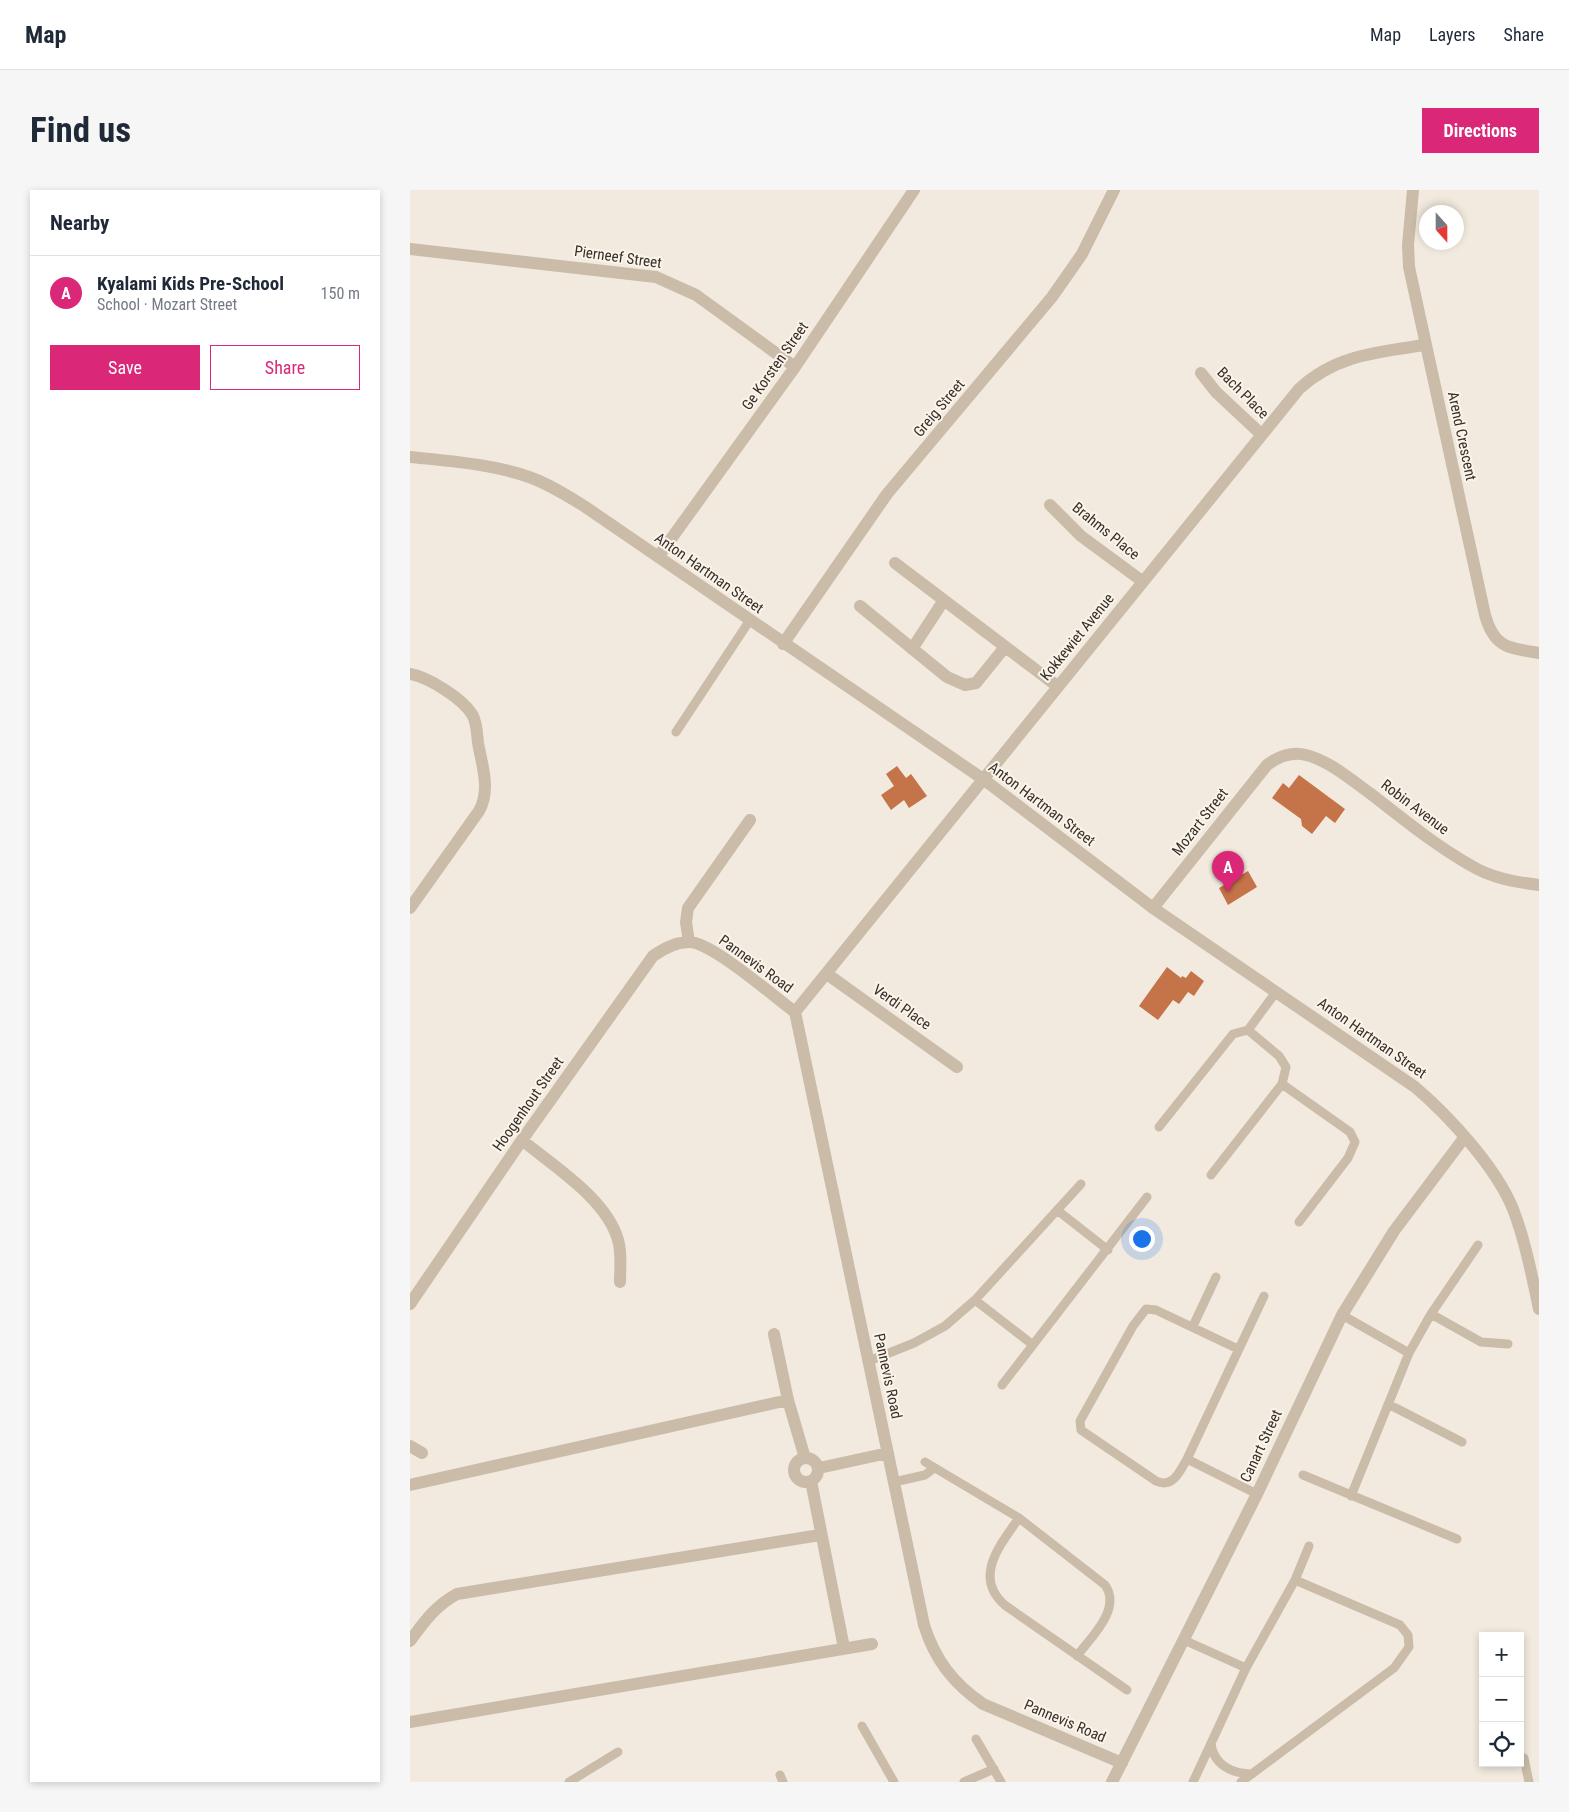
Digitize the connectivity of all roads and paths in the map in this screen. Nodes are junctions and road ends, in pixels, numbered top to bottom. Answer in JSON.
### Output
{"nodes":[{"id":1,"x":914,"y":190,"type":"edge"},
{"id":2,"x":1114,"y":190,"type":"edge"},
{"id":3,"x":1413,"y":190,"type":"edge"},
{"id":4,"x":410,"y":249,"type":"edge"},
{"id":5,"x":1425,"y":345,"type":"junction"},
{"id":6,"x":795,"y":367,"type":"junction"},
{"id":7,"x":1201,"y":373,"type":"dead end"},
{"id":8,"x":1262,"y":435,"type":"junction"},
{"id":9,"x":410,"y":457,"type":"edge"},
{"id":10,"x":1050,"y":505,"type":"dead end"},
{"id":11,"x":658,"y":557,"type":"junction"},
{"id":12,"x":895,"y":564,"type":"dead end"},
{"id":13,"x":1142,"y":581,"type":"junction"},
{"id":14,"x":944,"y":600,"type":"junction"},
{"id":15,"x":860,"y":606,"type":"dead end"},
{"id":16,"x":750,"y":620,"type":"junction"},
{"id":17,"x":783,"y":644,"type":"junction"},
{"id":18,"x":1005,"y":647,"type":"junction"},
{"id":19,"x":912,"y":649,"type":"junction"},
{"id":20,"x":1539,"y":653,"type":"edge"},
{"id":21,"x":410,"y":674,"type":"edge"},
{"id":22,"x":1057,"y":686,"type":"junction"},
{"id":23,"x":676,"y":732,"type":"dead end"},
{"id":24,"x":1275,"y":758,"type":"joint"},
{"id":25,"x":983,"y":779,"type":"junction"},
{"id":26,"x":750,"y":820,"type":"dead end"},
{"id":27,"x":1539,"y":885,"type":"edge"},
{"id":28,"x":410,"y":908,"type":"edge"},
{"id":29,"x":1153,"y":908,"type":"junction"},
{"id":30,"x":689,"y":942,"type":"junction"},
{"id":31,"x":827,"y":974,"type":"junction"},
{"id":32,"x":1276,"y":992,"type":"junction"},
{"id":33,"x":795,"y":1012,"type":"junction"},
{"id":34,"x":1248,"y":1030,"type":"junction"},
{"id":35,"x":958,"y":1067,"type":"dead end"},
{"id":36,"x":1282,"y":1084,"type":"junction"},
{"id":37,"x":1159,"y":1127,"type":"dead end"},
{"id":38,"x":1464,"y":1138,"type":"junction"},
{"id":39,"x":522,"y":1140,"type":"junction"},
{"id":40,"x":1211,"y":1175,"type":"dead end"},
{"id":41,"x":1081,"y":1184,"type":"dead end"},
{"id":42,"x":1147,"y":1197,"type":"dead end"},
{"id":43,"x":1057,"y":1210,"type":"junction"},
{"id":44,"x":1299,"y":1222,"type":"dead end"},
{"id":45,"x":1478,"y":1245,"type":"dead end"},
{"id":46,"x":1108,"y":1250,"type":"junction"},
{"id":47,"x":1216,"y":1277,"type":"dead end"},
{"id":48,"x":620,"y":1282,"type":"dead end"},
{"id":49,"x":1264,"y":1296,"type":"dead end"},
{"id":50,"x":975,"y":1300,"type":"junction"},
{"id":51,"x":410,"y":1304,"type":"edge"},
{"id":52,"x":1539,"y":1309,"type":"edge"},
{"id":53,"x":1431,"y":1314,"type":"junction"},
{"id":54,"x":1342,"y":1315,"type":"junction"},
{"id":55,"x":1193,"y":1326,"type":"junction"},
{"id":56,"x":774,"y":1334,"type":"dead end"},
{"id":57,"x":1508,"y":1344,"type":"dead end"},
{"id":58,"x":1033,"y":1345,"type":"junction"},
{"id":59,"x":1238,"y":1349,"type":"junction"},
{"id":60,"x":1409,"y":1353,"type":"junction"},
{"id":61,"x":868,"y":1360,"type":"junction"},
{"id":62,"x":1002,"y":1385,"type":"dead end"},
{"id":63,"x":788,"y":1400,"type":"junction"},
{"id":64,"x":1388,"y":1404,"type":"junction"},
{"id":65,"x":1462,"y":1442,"type":"dead end"},
{"id":66,"x":410,"y":1446,"type":"edge"},
{"id":67,"x":888,"y":1452,"type":"junction"},
{"id":68,"x":422,"y":1453,"type":"dead end"},
{"id":69,"x":805,"y":1458,"type":"junction"},
{"id":70,"x":1187,"y":1459,"type":"junction"},
{"id":71,"x":925,"y":1462,"type":"dead end"},
{"id":72,"x":819,"y":1468,"type":"junction"},
{"id":73,"x":934,"y":1468,"type":"junction"},
{"id":74,"x":1303,"y":1475,"type":"dead end"},
{"id":75,"x":811,"y":1481,"type":"junction"},
{"id":76,"x":894,"y":1482,"type":"junction"},
{"id":77,"x":410,"y":1485,"type":"edge"},
{"id":78,"x":1257,"y":1494,"type":"junction"},
{"id":79,"x":1351,"y":1496,"type":"junction"},
{"id":80,"x":1018,"y":1518,"type":"junction"},
{"id":81,"x":820,"y":1534,"type":"junction"},
{"id":82,"x":1457,"y":1539,"type":"dead end"},
{"id":83,"x":1309,"y":1546,"type":"dead end"},
{"id":84,"x":1295,"y":1580,"type":"junction"},
{"id":85,"x":1184,"y":1640,"type":"junction"},
{"id":86,"x":410,"y":1641,"type":"edge"},
{"id":87,"x":872,"y":1644,"type":"dead end"},
{"id":88,"x":844,"y":1648,"type":"junction"},
{"id":89,"x":1077,"y":1656,"type":"junction"},
{"id":90,"x":1246,"y":1668,"type":"junction"},
{"id":91,"x":1127,"y":1690,"type":"dead end"},
{"id":92,"x":410,"y":1722,"type":"edge"},
{"id":93,"x":862,"y":1726,"type":"dead end"},
{"id":94,"x":976,"y":1739,"type":"dead end"},
{"id":95,"x":1211,"y":1743,"type":"junction"},
{"id":96,"x":618,"y":1752,"type":"dead end"},
{"id":97,"x":1524,"y":1758,"type":"dead end"},
{"id":98,"x":1122,"y":1763,"type":"junction"},
{"id":99,"x":994,"y":1770,"type":"junction"},
{"id":100,"x":1252,"y":1774,"type":"junction"},
{"id":101,"x":570,"y":1782,"type":"edge"},
{"id":102,"x":894,"y":1782,"type":"edge"},
{"id":103,"x":964,"y":1782,"type":"edge"},
{"id":104,"x":1001,"y":1782,"type":"edge"},
{"id":105,"x":1112,"y":1782,"type":"edge"},
{"id":106,"x":1193,"y":1782,"type":"edge"},
{"id":107,"x":1241,"y":1782,"type":"edge"},
{"id":108,"x":1529,"y":1782,"type":"edge"}],
"edges":[{"from":1,"to":6,"type":"street","name":"Ge Korsten Street"},
{"from":2,"to":17,"type":"street","name":"Greig Street"},
{"from":3,"to":5,"type":"street","name":"Arend Crescent"},
{"from":4,"to":6,"type":"street","name":"Pierneef Street"},
{"from":5,"to":8,"type":"street","name":"Kokkewiet Avenue"},
{"from":5,"to":20,"type":"street","name":"Arend Crescent"},
{"from":6,"to":11,"type":"street","name":"Ge Korsten Street"},
{"from":7,"to":8,"type":"street","name":"Bach Place"},
{"from":8,"to":13,"type":"street","name":"Kokkewiet Avenue"},
{"from":9,"to":11,"type":"street","name":"Anton Hartman Street"},
{"from":10,"to":13,"type":"street","name":"Brahms Place"},
{"from":11,"to":16,"type":"street","name":"Anton Hartman Street"},
{"from":12,"to":14,"type":"street"},
{"from":13,"to":22,"type":"street","name":"Kokkewiet Avenue"},
{"from":14,"to":18,"type":"street"},
{"from":14,"to":19,"type":"street"},
{"from":15,"to":19,"type":"street"},
{"from":16,"to":17,"type":"street","name":"Anton Hartman Street"},
{"from":16,"to":23,"type":"lane"},
{"from":17,"to":25,"type":"street","name":"Anton Hartman Street"},
{"from":18,"to":19,"type":"street"},
{"from":18,"to":22,"type":"street"},
{"from":21,"to":28,"type":"street"},
{"from":22,"to":25,"type":"street","name":"Kokkewiet Avenue"},
{"from":24,"to":27,"type":"street","name":"Robin Avenue"},
{"from":24,"to":29,"type":"street","name":"Mozart Street"},
{"from":25,"to":29,"type":"street","name":"Anton Hartman Street"},
{"from":25,"to":31,"type":"street","name":"Kokkewiet Avenue"},
{"from":26,"to":30,"type":"street"},
{"from":29,"to":32,"type":"street","name":"Anton Hartman Street"},
{"from":30,"to":33,"type":"street","name":"Pannevis Road"},
{"from":30,"to":39,"type":"street","name":"Hoogenhout Street"},
{"from":31,"to":33,"type":"street","name":"Kokkewiet Avenue"},
{"from":31,"to":35,"type":"street","name":"Verdi Place"},
{"from":32,"to":34,"type":"lane"},
{"from":32,"to":38,"type":"street","name":"Anton Hartman Street"},
{"from":33,"to":61,"type":"street","name":"Pannevis Road"},
{"from":34,"to":36,"type":"lane"},
{"from":34,"to":37,"type":"lane"},
{"from":36,"to":40,"type":"lane"},
{"from":36,"to":44,"type":"lane"},
{"from":38,"to":52,"type":"street","name":"Anton Hartman Street"},
{"from":38,"to":54,"type":"street","name":"Canart Street"},
{"from":39,"to":48,"type":"street"},
{"from":39,"to":51,"type":"street","name":"Hoogenhout Street"},
{"from":41,"to":43,"type":"lane"},
{"from":42,"to":46,"type":"lane"},
{"from":43,"to":46,"type":"lane"},
{"from":43,"to":50,"type":"lane"},
{"from":45,"to":53,"type":"lane"},
{"from":46,"to":58,"type":"lane"},
{"from":47,"to":55,"type":"lane"},
{"from":49,"to":59,"type":"lane"},
{"from":50,"to":58,"type":"lane"},
{"from":50,"to":61,"type":"lane"},
{"from":53,"to":57,"type":"lane"},
{"from":53,"to":60,"type":"lane"},
{"from":54,"to":60,"type":"lane"},
{"from":54,"to":78,"type":"street","name":"Canart Street"},
{"from":55,"to":59,"type":"lane"},
{"from":55,"to":70,"type":"lane"},
{"from":56,"to":63,"type":"street"},
{"from":58,"to":62,"type":"lane"},
{"from":59,"to":70,"type":"lane"},
{"from":60,"to":64,"type":"lane"},
{"from":61,"to":67,"type":"street","name":"Pannevis Road"},
{"from":63,"to":69,"type":"street"},
{"from":63,"to":77,"type":"street"},
{"from":64,"to":65,"type":"lane"},
{"from":64,"to":79,"type":"lane"},
{"from":66,"to":68,"type":"street"},
{"from":67,"to":72,"type":"street"},
{"from":67,"to":76,"type":"street","name":"Pannevis Road"},
{"from":69,"to":72,"type":"street"},
{"from":69,"to":75,"type":"street"},
{"from":70,"to":78,"type":"lane"},
{"from":71,"to":73,"type":"lane"},
{"from":72,"to":75,"type":"street"},
{"from":73,"to":76,"type":"lane"},
{"from":73,"to":80,"type":"lane"},
{"from":74,"to":79,"type":"lane"},
{"from":75,"to":81,"type":"street"},
{"from":76,"to":98,"type":"street","name":"Pannevis Road"},
{"from":78,"to":85,"type":"street","name":"Canart Street"},
{"from":79,"to":82,"type":"lane"},
{"from":80,"to":89,"type":"lane"},
{"from":80,"to":89,"type":"lane"},
{"from":81,"to":86,"type":"street"},
{"from":81,"to":88,"type":"street"},
{"from":83,"to":84,"type":"lane"},
{"from":84,"to":90,"type":"lane"},
{"from":84,"to":100,"type":"lane"},
{"from":85,"to":90,"type":"lane"},
{"from":85,"to":98,"type":"street","name":"Canart Street"},
{"from":87,"to":88,"type":"street"},
{"from":88,"to":92,"type":"street"},
{"from":89,"to":91,"type":"lane"},
{"from":90,"to":95,"type":"lane"},
{"from":93,"to":102,"type":"lane"},
{"from":94,"to":99,"type":"lane"},
{"from":95,"to":100,"type":"lane"},
{"from":95,"to":106,"type":"lane"},
{"from":96,"to":101,"type":"lane"},
{"from":97,"to":108,"type":"lane"},
{"from":98,"to":105,"type":"street","name":"Canart Street"},
{"from":99,"to":103,"type":"lane"},
{"from":99,"to":104,"type":"lane"},
{"from":100,"to":107,"type":"lane"}]}
